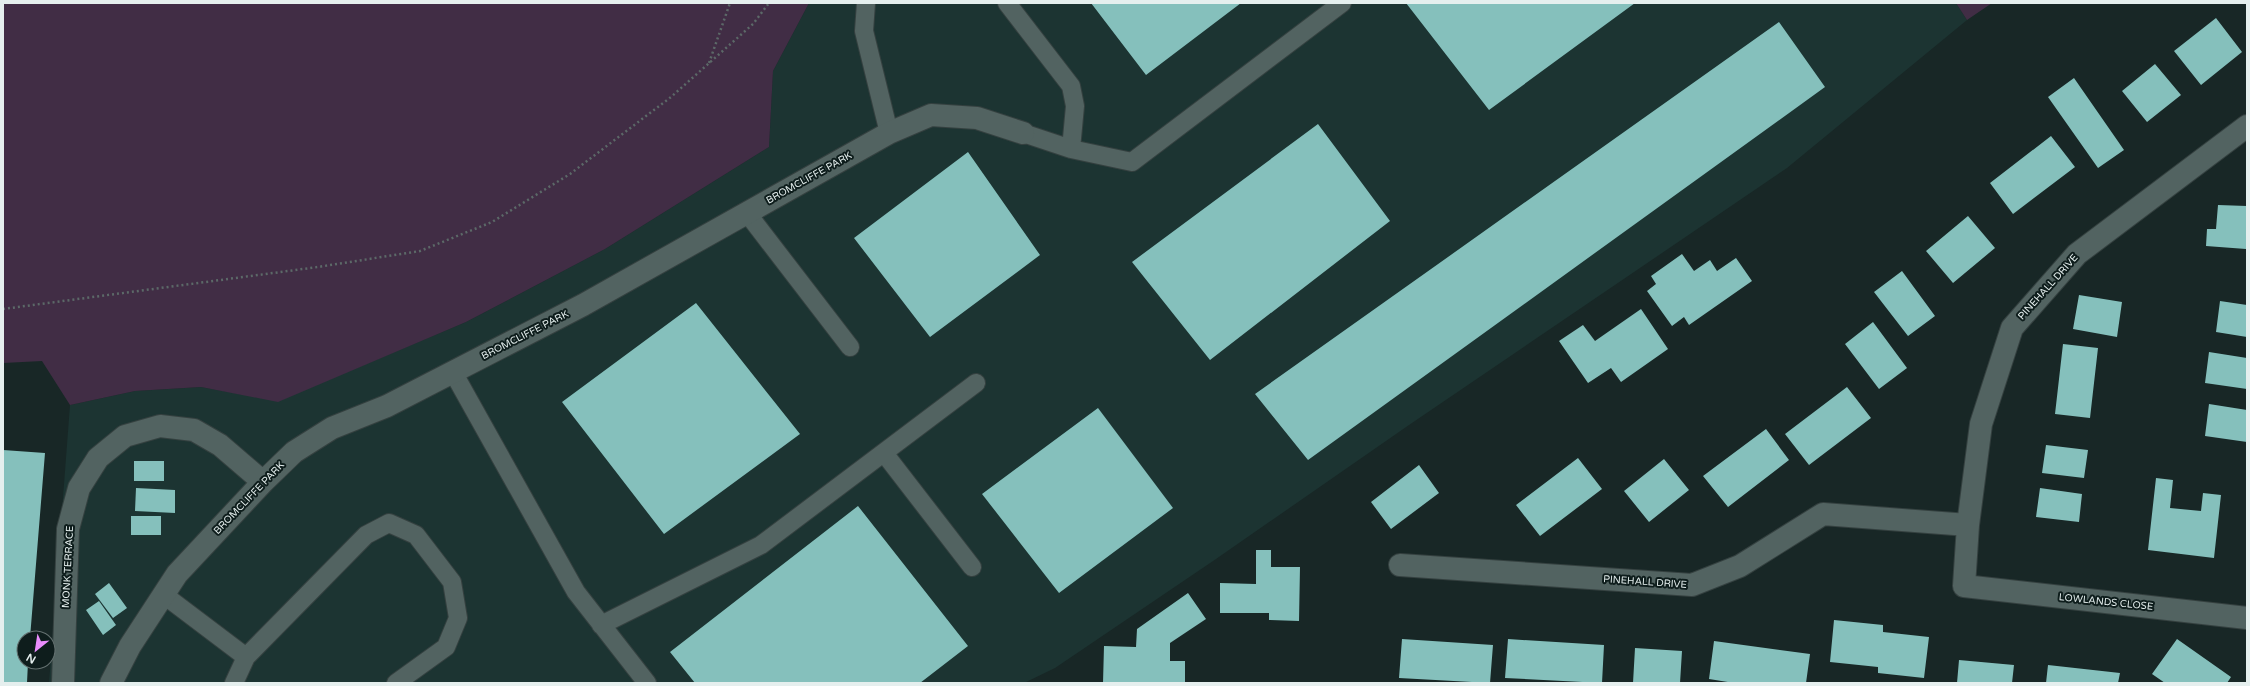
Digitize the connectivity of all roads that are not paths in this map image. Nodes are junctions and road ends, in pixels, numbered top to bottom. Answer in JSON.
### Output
{"nodes":[{"id":1,"x":866,"y":3,"type":"edge"},
{"id":2,"x":1007,"y":3,"type":"edge"},
{"id":3,"x":1342,"y":3,"type":"edge"},
{"id":4,"x":2247,"y":126,"type":"edge"},
{"id":5,"x":889,"y":133,"type":"junction"},
{"id":6,"x":1023,"y":133,"type":"joint"},
{"id":7,"x":1071,"y":149,"type":"junction"},
{"id":8,"x":747,"y":213,"type":"junction"},
{"id":9,"x":850,"y":348,"type":"dead end"},
{"id":10,"x":453,"y":372,"type":"junction"},
{"id":11,"x":976,"y":383,"type":"dead end"},
{"id":12,"x":884,"y":452,"type":"junction"},
{"id":13,"x":263,"y":482,"type":"junction"},
{"id":14,"x":1968,"y":525,"type":"junction"},
{"id":15,"x":1400,"y":565,"type":"dead end"},
{"id":16,"x":972,"y":567,"type":"dead end"},
{"id":17,"x":1964,"y":586,"type":"joint"},
{"id":18,"x":164,"y":595,"type":"junction"},
{"id":19,"x":2247,"y":618,"type":"edge"},
{"id":20,"x":601,"y":625,"type":"junction"},
{"id":21,"x":246,"y":658,"type":"junction"},
{"id":22,"x":63,"y":683,"type":"edge"},
{"id":23,"x":111,"y":683,"type":"edge"},
{"id":24,"x":234,"y":683,"type":"edge"},
{"id":25,"x":396,"y":683,"type":"edge"},
{"id":26,"x":647,"y":683,"type":"edge"}],
"edges":[{"from":1,"to":5,"type":"lane"},
{"from":2,"to":7,"type":"lane"},
{"from":3,"to":7,"type":"lane"},
{"from":4,"to":14,"type":"street","name":"PINEHALL DRIVE"},
{"from":5,"to":6,"type":"street","name":"BROMCLIFFE PARK"},
{"from":5,"to":8,"type":"street","name":"BROMCLIFFE PARK"},
{"from":6,"to":7,"type":"lane"},
{"from":8,"to":9,"type":"lane"},
{"from":8,"to":10,"type":"street","name":"BROMCLIFFE PARK"},
{"from":10,"to":13,"type":"street","name":"BROMCLIFFE PARK"},
{"from":10,"to":20,"type":"lane"},
{"from":11,"to":12,"type":"lane"},
{"from":12,"to":16,"type":"lane"},
{"from":12,"to":20,"type":"lane"},
{"from":13,"to":18,"type":"street","name":"BROMCLIFFE PARK"},
{"from":13,"to":22,"type":"street","name":"MONK TERRACE"},
{"from":14,"to":15,"type":"street","name":"PINEHALL DRIVE"},
{"from":14,"to":17,"type":"street","name":"PINEHALL DRIVE"},
{"from":17,"to":19,"type":"street","name":"LOWLANDS CLOSE"},
{"from":18,"to":21,"type":"lane"},
{"from":18,"to":23,"type":"street","name":"BROMCLIFFE PARK"},
{"from":20,"to":26,"type":"lane"},
{"from":21,"to":24,"type":"lane"},
{"from":21,"to":25,"type":"lane"}]}
